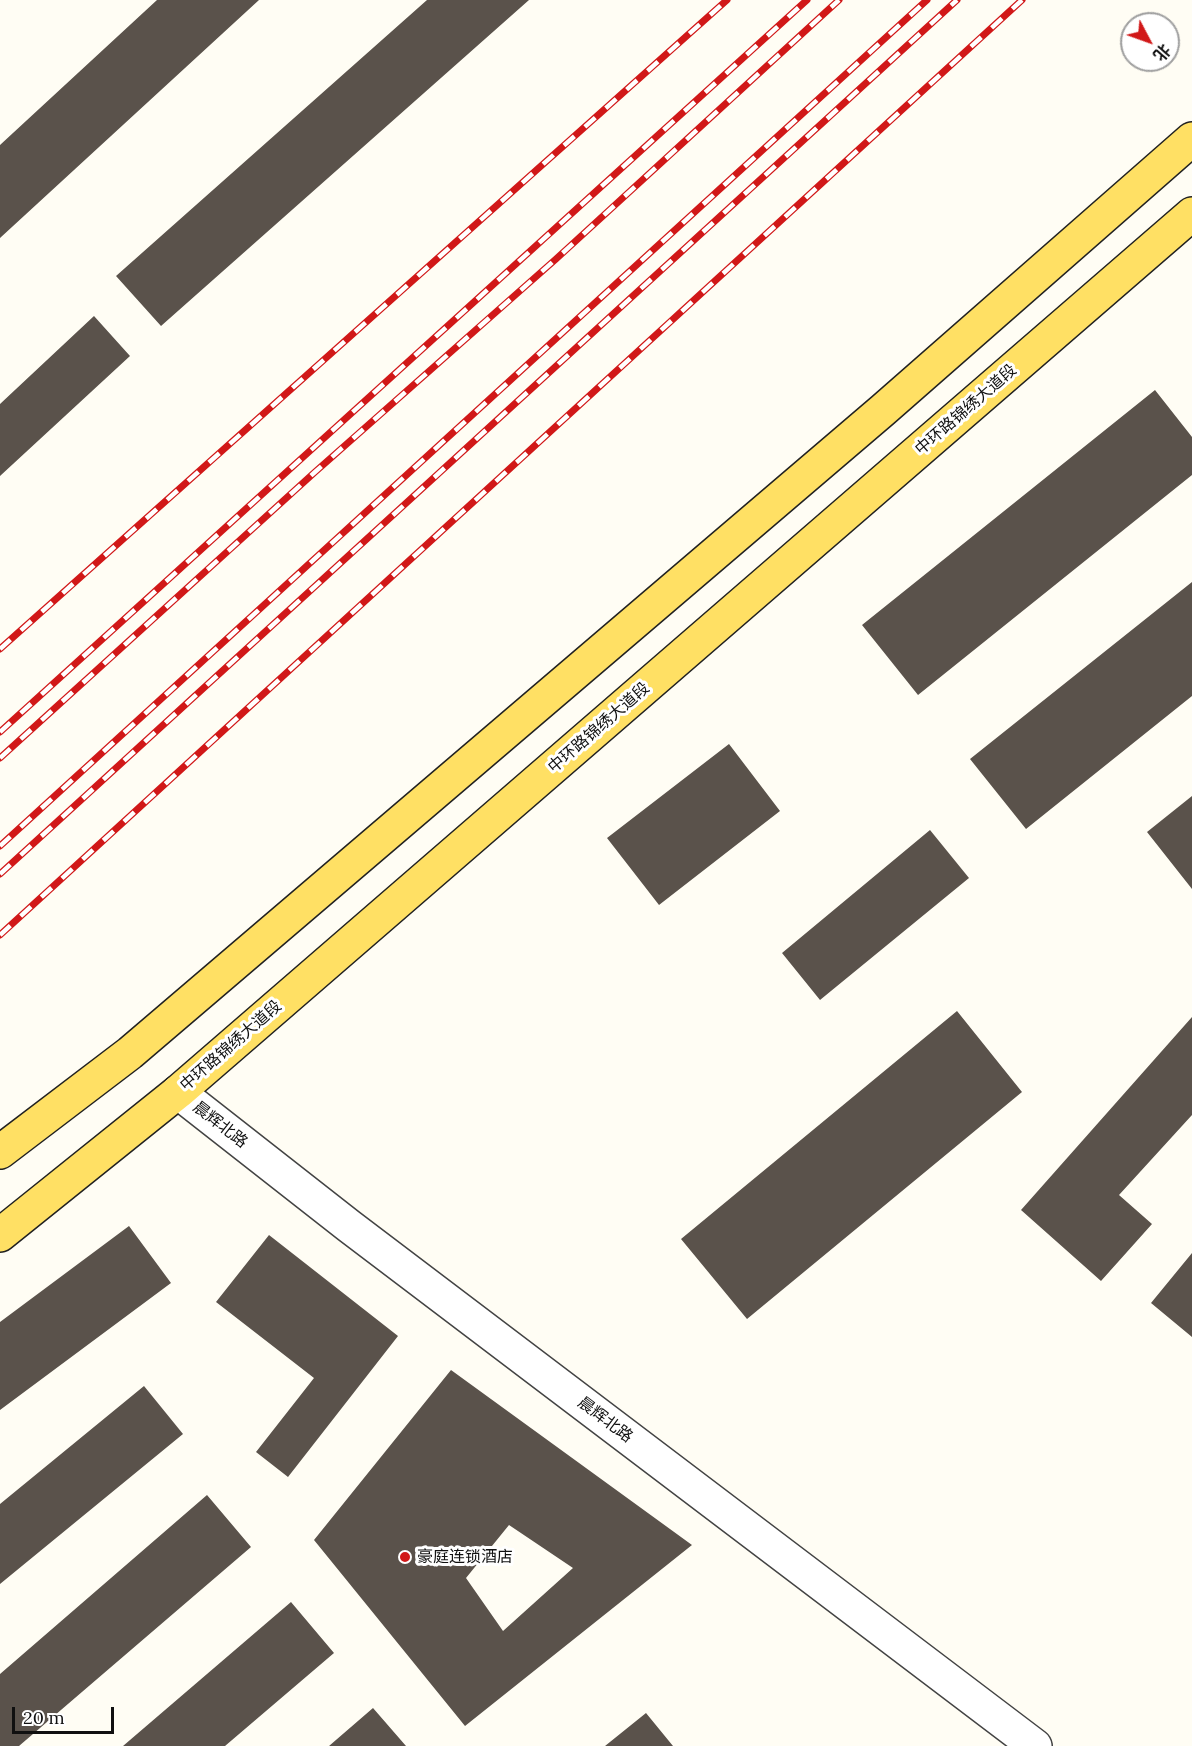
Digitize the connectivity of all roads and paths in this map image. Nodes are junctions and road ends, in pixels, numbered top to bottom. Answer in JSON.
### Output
{"nodes":[{"id":1,"x":1192,"y":139,"type":"edge"},
{"id":2,"x":1192,"y":214,"type":"edge"},
{"id":3,"x":178,"y":1092,"type":"junction"},
{"id":4,"x":0,"y":1152,"type":"edge"},
{"id":5,"x":0,"y":1235,"type":"edge"},
{"id":6,"x":1035,"y":1746,"type":"edge"}],
"edges":[{"from":1,"to":4,"type":"main road"},
{"from":2,"to":3,"type":"main road","name":"中环路锦绣大道段"},
{"from":3,"to":5,"type":"main road","name":"中环路锦绣大道段"},
{"from":3,"to":6,"type":"street","name":"晨辉北路"}]}
